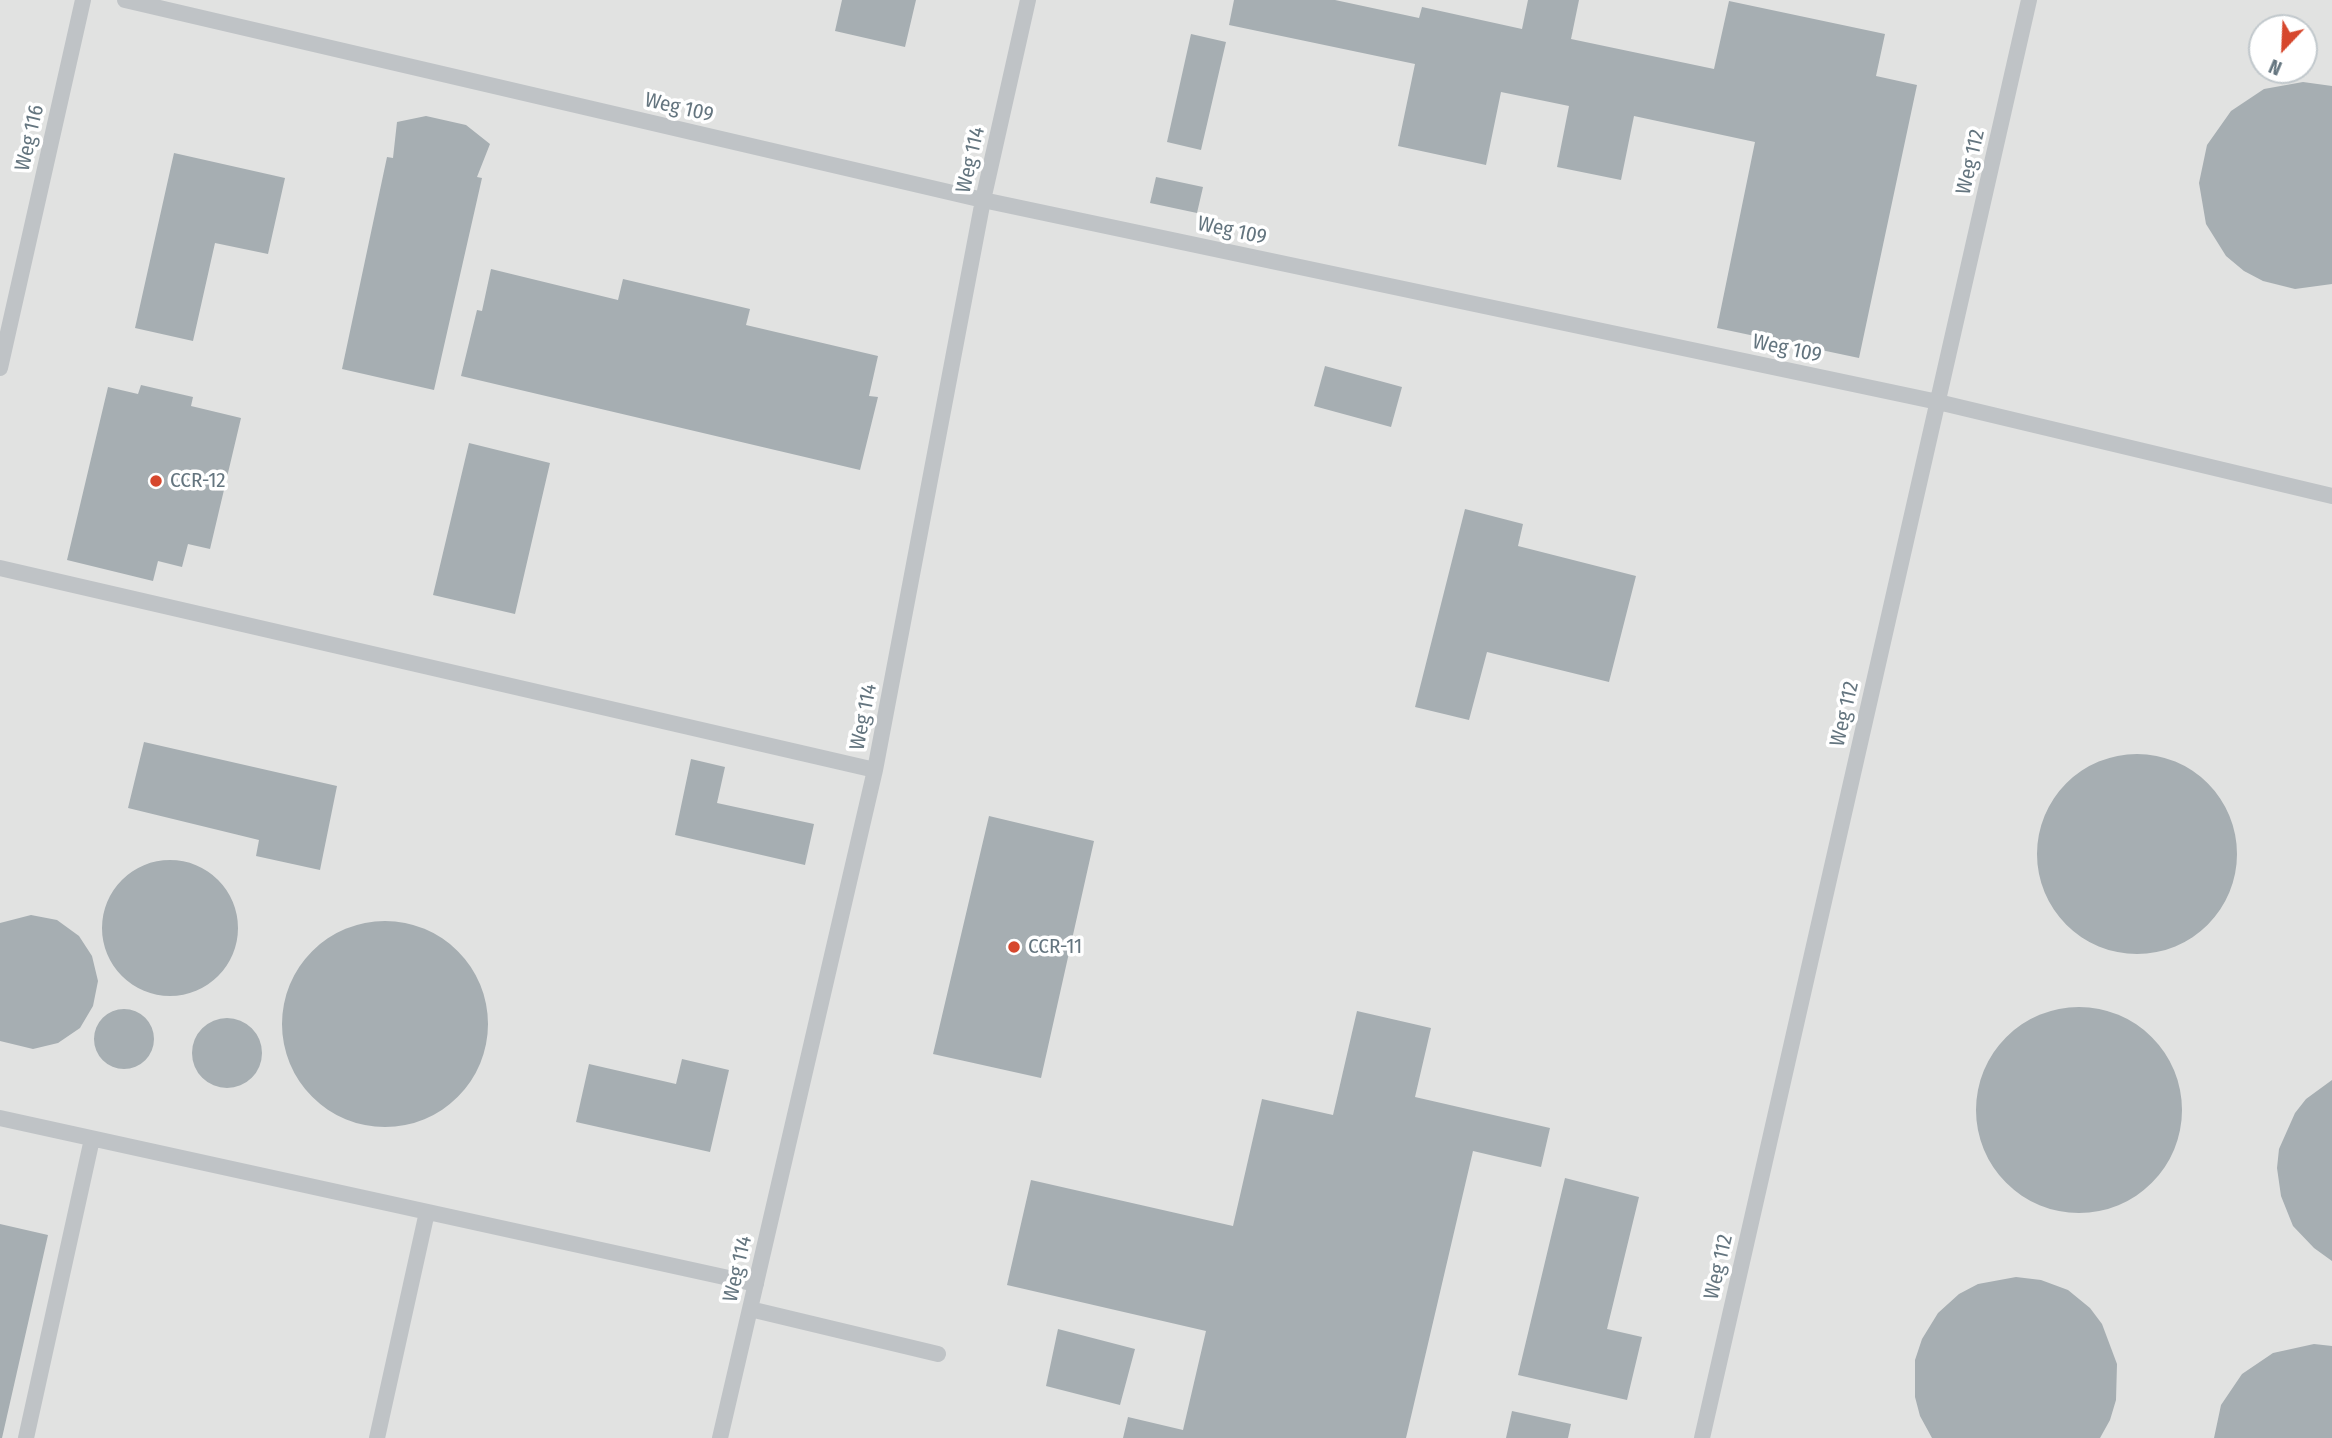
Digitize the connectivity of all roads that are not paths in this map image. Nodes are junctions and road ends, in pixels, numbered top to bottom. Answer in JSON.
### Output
{"nodes":[{"id":1,"x":83,"y":0,"type":"edge"},
{"id":2,"x":125,"y":0,"type":"edge"},
{"id":3,"x":1028,"y":0,"type":"edge"},
{"id":4,"x":2029,"y":0,"type":"edge"},
{"id":5,"x":983,"y":200,"type":"junction"},
{"id":6,"x":0,"y":368,"type":"edge"},
{"id":7,"x":1938,"y":402,"type":"junction"},
{"id":8,"x":2332,"y":496,"type":"edge"},
{"id":9,"x":0,"y":568,"type":"edge"},
{"id":10,"x":875,"y":770,"type":"junction"},
{"id":11,"x":0,"y":1118,"type":"edge"},
{"id":12,"x":92,"y":1139,"type":"junction"},
{"id":13,"x":427,"y":1212,"type":"junction"},
{"id":14,"x":756,"y":1284,"type":"junction"},
{"id":15,"x":750,"y":1309,"type":"junction"},
{"id":16,"x":938,"y":1354,"type":"dead end"},
{"id":17,"x":26,"y":1438,"type":"edge"},
{"id":18,"x":377,"y":1438,"type":"edge"},
{"id":19,"x":720,"y":1438,"type":"edge"},
{"id":20,"x":1702,"y":1438,"type":"edge"}],
"edges":[{"from":1,"to":6,"type":"lane","name":"Weg 116"},
{"from":2,"to":5,"type":"lane","name":"Weg 109"},
{"from":3,"to":5,"type":"lane","name":"Weg 114"},
{"from":4,"to":7,"type":"lane","name":"Weg 112"},
{"from":5,"to":7,"type":"lane","name":"Weg 109"},
{"from":5,"to":10,"type":"lane","name":"Weg 114"},
{"from":7,"to":8,"type":"lane","name":"Weg 109"},
{"from":7,"to":20,"type":"lane","name":"Weg 112"},
{"from":9,"to":10,"type":"lane"},
{"from":10,"to":14,"type":"lane","name":"Weg 114"},
{"from":11,"to":12,"type":"lane"},
{"from":12,"to":13,"type":"lane"},
{"from":12,"to":17,"type":"lane"},
{"from":13,"to":14,"type":"lane"},
{"from":13,"to":18,"type":"lane"},
{"from":14,"to":15,"type":"lane","name":"Weg 114"},
{"from":15,"to":16,"type":"lane"},
{"from":15,"to":19,"type":"lane","name":"Weg 114"}]}
